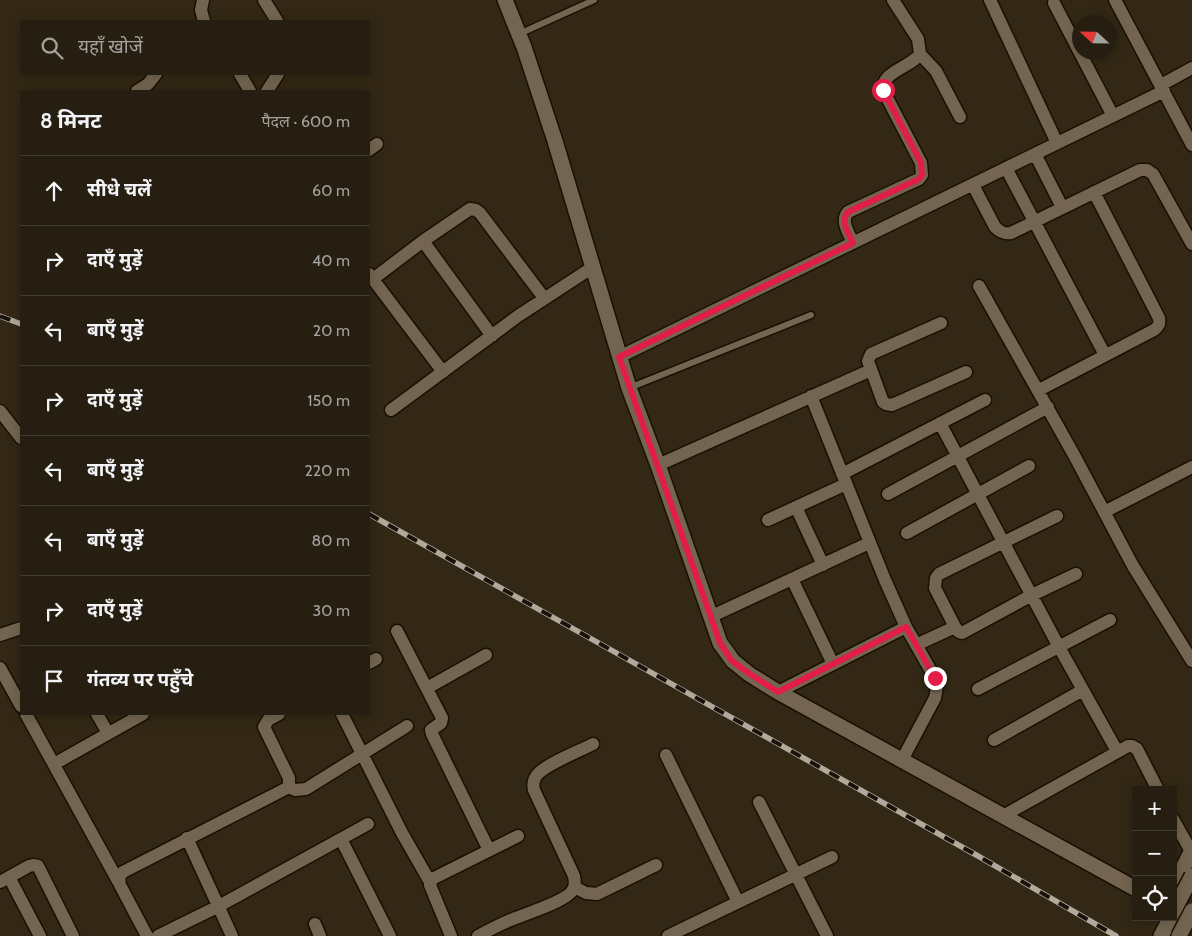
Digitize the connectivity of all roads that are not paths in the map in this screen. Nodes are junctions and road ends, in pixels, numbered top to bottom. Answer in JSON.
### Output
{"nodes":[{"id":1,"x":202,"y":0,"type":"edge"},
{"id":2,"x":264,"y":0,"type":"edge"},
{"id":3,"x":506,"y":0,"type":"edge"},
{"id":4,"x":594,"y":0,"type":"edge"},
{"id":5,"x":893,"y":0,"type":"edge"},
{"id":6,"x":992,"y":0,"type":"edge"},
{"id":7,"x":1115,"y":0,"type":"edge"},
{"id":8,"x":1054,"y":3,"type":"dead end"},
{"id":9,"x":203,"y":20,"type":"edge"},
{"id":10,"x":276,"y":20,"type":"edge"},
{"id":11,"x":519,"y":34,"type":"junction"},
{"id":12,"x":920,"y":54,"type":"junction"},
{"id":13,"x":1192,"y":68,"type":"edge"},
{"id":14,"x":155,"y":75,"type":"edge"},
{"id":15,"x":241,"y":75,"type":"edge"},
{"id":16,"x":277,"y":75,"type":"edge"},
{"id":17,"x":1163,"y":88,"type":"junction"},
{"id":18,"x":139,"y":90,"type":"edge"},
{"id":19,"x":249,"y":90,"type":"edge"},
{"id":20,"x":268,"y":90,"type":"edge"},
{"id":21,"x":960,"y":116,"type":"dead end"},
{"id":22,"x":1113,"y":116,"type":"junction"},
{"id":23,"x":1191,"y":141,"type":"edge"},
{"id":24,"x":1056,"y":143,"type":"junction"},
{"id":25,"x":1035,"y":154,"type":"junction"},
{"id":26,"x":1006,"y":168,"type":"junction"},
{"id":27,"x":973,"y":185,"type":"junction"},
{"id":28,"x":1094,"y":192,"type":"junction"},
{"id":29,"x":1062,"y":207,"type":"junction"},
{"id":30,"x":1192,"y":216,"type":"edge"},
{"id":31,"x":1033,"y":221,"type":"junction"},
{"id":32,"x":1180,"y":222,"type":"junction"},
{"id":33,"x":423,"y":241,"type":"junction"},
{"id":34,"x":853,"y":243,"type":"junction"},
{"id":35,"x":1192,"y":244,"type":"edge"},
{"id":36,"x":593,"y":267,"type":"junction"},
{"id":37,"x":371,"y":276,"type":"edge"},
{"id":38,"x":980,"y":286,"type":"dead end"},
{"id":39,"x":544,"y":298,"type":"junction"},
{"id":40,"x":811,"y":315,"type":"dead end"},
{"id":41,"x":941,"y":323,"type":"dead end"},
{"id":42,"x":492,"y":336,"type":"junction"},
{"id":43,"x":1105,"y":355,"type":"junction"},
{"id":44,"x":619,"y":357,"type":"junction"},
{"id":45,"x":872,"y":370,"type":"junction"},
{"id":46,"x":444,"y":372,"type":"junction"},
{"id":47,"x":966,"y":372,"type":"dead end"},
{"id":48,"x":630,"y":388,"type":"junction"},
{"id":49,"x":1039,"y":390,"type":"junction"},
{"id":50,"x":811,"y":396,"type":"junction"},
{"id":51,"x":984,"y":400,"type":"dead end"},
{"id":52,"x":1048,"y":407,"type":"junction"},
{"id":53,"x":391,"y":410,"type":"dead end"},
{"id":54,"x":0,"y":411,"type":"edge"},
{"id":55,"x":940,"y":423,"type":"junction"},
{"id":56,"x":20,"y":437,"type":"edge"},
{"id":57,"x":958,"y":456,"type":"junction"},
{"id":58,"x":658,"y":465,"type":"junction"},
{"id":59,"x":1029,"y":466,"type":"dead end"},
{"id":60,"x":1192,"y":467,"type":"edge"},
{"id":61,"x":844,"y":479,"type":"junction"},
{"id":62,"x":888,"y":494,"type":"dead end"},
{"id":63,"x":978,"y":495,"type":"junction"},
{"id":64,"x":796,"y":507,"type":"junction"},
{"id":65,"x":1104,"y":512,"type":"junction"},
{"id":66,"x":1057,"y":516,"type":"dead end"},
{"id":67,"x":768,"y":520,"type":"dead end"},
{"id":68,"x":907,"y":533,"type":"dead end"},
{"id":69,"x":1004,"y":542,"type":"junction"},
{"id":70,"x":869,"y":543,"type":"junction"},
{"id":71,"x":822,"y":565,"type":"junction"},
{"id":72,"x":1076,"y":574,"type":"dead end"},
{"id":73,"x":792,"y":579,"type":"junction"},
{"id":74,"x":1032,"y":595,"type":"junction"},
{"id":75,"x":710,"y":617,"type":"junction"},
{"id":76,"x":1110,"y":620,"type":"dead end"},
{"id":77,"x":906,"y":627,"type":"junction"},
{"id":78,"x":956,"y":627,"type":"junction"},
{"id":79,"x":20,"y":628,"type":"edge"},
{"id":80,"x":397,"y":630,"type":"dead end"},
{"id":81,"x":0,"y":635,"type":"edge"},
{"id":82,"x":916,"y":645,"type":"junction"},
{"id":83,"x":1059,"y":647,"type":"junction"},
{"id":84,"x":486,"y":655,"type":"dead end"},
{"id":85,"x":1192,"y":661,"type":"edge"},
{"id":86,"x":833,"y":664,"type":"junction"},
{"id":87,"x":2,"y":676,"type":"edge"},
{"id":88,"x":427,"y":688,"type":"junction"},
{"id":89,"x":978,"y":689,"type":"dead end"},
{"id":90,"x":1084,"y":690,"type":"junction"},
{"id":91,"x":778,"y":692,"type":"junction"},
{"id":92,"x":20,"y":704,"type":"edge"},
{"id":93,"x":27,"y":715,"type":"edge"},
{"id":94,"x":98,"y":715,"type":"edge"},
{"id":95,"x":141,"y":715,"type":"edge"},
{"id":96,"x":277,"y":715,"type":"edge"},
{"id":97,"x":343,"y":715,"type":"edge"},
{"id":98,"x":407,"y":726,"type":"dead end"},
{"id":99,"x":108,"y":733,"type":"junction"},
{"id":100,"x":994,"y":740,"type":"dead end"},
{"id":101,"x":593,"y":744,"type":"dead end"},
{"id":102,"x":1117,"y":751,"type":"junction"},
{"id":103,"x":362,"y":753,"type":"junction"},
{"id":104,"x":666,"y":755,"type":"dead end"},
{"id":105,"x":902,"y":760,"type":"junction"},
{"id":106,"x":54,"y":764,"type":"junction"},
{"id":107,"x":1156,"y":786,"type":"edge"},
{"id":108,"x":289,"y":787,"type":"junction"},
{"id":109,"x":759,"y":802,"type":"dead end"},
{"id":110,"x":1003,"y":816,"type":"junction"},
{"id":111,"x":368,"y":824,"type":"dead end"},
{"id":112,"x":1177,"y":826,"type":"edge"},
{"id":113,"x":518,"y":836,"type":"dead end"},
{"id":114,"x":187,"y":838,"type":"junction"},
{"id":115,"x":341,"y":839,"type":"junction"},
{"id":116,"x":489,"y":850,"type":"junction"},
{"id":117,"x":1192,"y":852,"type":"edge"},
{"id":118,"x":832,"y":857,"type":"dead end"},
{"id":119,"x":656,"y":865,"type":"dead end"},
{"id":120,"x":795,"y":875,"type":"junction"},
{"id":121,"x":1192,"y":876,"type":"edge"},
{"id":122,"x":5,"y":880,"type":"edge"},
{"id":123,"x":1177,"y":880,"type":"edge"},
{"id":124,"x":118,"y":881,"type":"junction"},
{"id":125,"x":430,"y":882,"type":"junction"},
{"id":126,"x":574,"y":887,"type":"junction"},
{"id":127,"x":1132,"y":887,"type":"edge"},
{"id":128,"x":738,"y":902,"type":"junction"},
{"id":129,"x":1177,"y":904,"type":"edge"},
{"id":130,"x":1177,"y":906,"type":"edge"},
{"id":131,"x":217,"y":907,"type":"junction"},
{"id":132,"x":1192,"y":913,"type":"edge"},
{"id":133,"x":1169,"y":921,"type":"edge"},
{"id":134,"x":40,"y":936,"type":"edge"},
{"id":135,"x":73,"y":936,"type":"edge"},
{"id":136,"x":147,"y":936,"type":"edge"},
{"id":137,"x":158,"y":936,"type":"edge"},
{"id":138,"x":232,"y":936,"type":"edge"},
{"id":139,"x":390,"y":936,"type":"edge"},
{"id":140,"x":452,"y":936,"type":"edge"},
{"id":141,"x":478,"y":936,"type":"edge"},
{"id":142,"x":668,"y":936,"type":"edge"},
{"id":143,"x":827,"y":936,"type":"edge"},
{"id":144,"x":1161,"y":936,"type":"edge"},
{"id":145,"x":1179,"y":936,"type":"edge"}],
"edges":[{"from":1,"to":9,"type":"street"},
{"from":2,"to":10,"type":"street"},
{"from":3,"to":11,"type":"street"},
{"from":4,"to":11,"type":"lane"},
{"from":5,"to":12,"type":"street"},
{"from":6,"to":24,"type":"street"},
{"from":7,"to":17,"type":"street"},
{"from":8,"to":22,"type":"street"},
{"from":11,"to":36,"type":"street"},
{"from":12,"to":21,"type":"street"},
{"from":12,"to":34,"type":"street"},
{"from":13,"to":17,"type":"street"},
{"from":14,"to":18,"type":"street"},
{"from":15,"to":19,"type":"street"},
{"from":16,"to":20,"type":"street"},
{"from":17,"to":22,"type":"street"},
{"from":17,"to":23,"type":"street"},
{"from":22,"to":24,"type":"street"},
{"from":24,"to":25,"type":"street"},
{"from":25,"to":26,"type":"street"},
{"from":25,"to":29,"type":"street"},
{"from":26,"to":27,"type":"street"},
{"from":26,"to":31,"type":"street"},
{"from":27,"to":31,"type":"street"},
{"from":27,"to":34,"type":"street"},
{"from":28,"to":29,"type":"street"},
{"from":28,"to":32,"type":"street"},
{"from":28,"to":43,"type":"street"},
{"from":29,"to":31,"type":"street"},
{"from":30,"to":32,"type":"street"},
{"from":31,"to":43,"type":"street"},
{"from":32,"to":35,"type":"street"},
{"from":33,"to":37,"type":"street"},
{"from":33,"to":39,"type":"street"},
{"from":33,"to":42,"type":"street"},
{"from":34,"to":44,"type":"street"},
{"from":36,"to":39,"type":"street"},
{"from":36,"to":44,"type":"street"},
{"from":37,"to":46,"type":"street"},
{"from":38,"to":49,"type":"street"},
{"from":39,"to":42,"type":"street"},
{"from":40,"to":48,"type":"lane"},
{"from":41,"to":45,"type":"street"},
{"from":42,"to":46,"type":"street"},
{"from":43,"to":49,"type":"street"},
{"from":44,"to":48,"type":"street"},
{"from":45,"to":47,"type":"street"},
{"from":45,"to":50,"type":"street"},
{"from":46,"to":53,"type":"street"},
{"from":48,"to":58,"type":"street"},
{"from":49,"to":52,"type":"street"},
{"from":50,"to":58,"type":"street"},
{"from":50,"to":61,"type":"street"},
{"from":51,"to":55,"type":"street"},
{"from":52,"to":57,"type":"street"},
{"from":52,"to":65,"type":"street"},
{"from":54,"to":56,"type":"street"},
{"from":55,"to":57,"type":"street"},
{"from":55,"to":61,"type":"street"},
{"from":57,"to":62,"type":"street"},
{"from":57,"to":63,"type":"street"},
{"from":58,"to":75,"type":"street"},
{"from":59,"to":63,"type":"street"},
{"from":60,"to":65,"type":"street"},
{"from":61,"to":64,"type":"street"},
{"from":61,"to":70,"type":"street"},
{"from":63,"to":68,"type":"street"},
{"from":63,"to":69,"type":"street"},
{"from":64,"to":67,"type":"street"},
{"from":64,"to":71,"type":"street"},
{"from":65,"to":85,"type":"street"},
{"from":66,"to":69,"type":"street"},
{"from":69,"to":74,"type":"street"},
{"from":69,"to":78,"type":"street"},
{"from":70,"to":71,"type":"street"},
{"from":70,"to":77,"type":"street"},
{"from":71,"to":73,"type":"street"},
{"from":72,"to":74,"type":"street"},
{"from":73,"to":75,"type":"street"},
{"from":73,"to":86,"type":"street"},
{"from":74,"to":78,"type":"street"},
{"from":74,"to":83,"type":"street"},
{"from":75,"to":91,"type":"street"},
{"from":76,"to":83,"type":"street"},
{"from":77,"to":82,"type":"street"},
{"from":77,"to":86,"type":"street"},
{"from":78,"to":82,"type":"street"},
{"from":79,"to":81,"type":"street"},
{"from":80,"to":88,"type":"street"},
{"from":82,"to":105,"type":"street"},
{"from":83,"to":89,"type":"street"},
{"from":83,"to":90,"type":"street"},
{"from":84,"to":88,"type":"street"},
{"from":86,"to":91,"type":"street"},
{"from":87,"to":92,"type":"street"},
{"from":88,"to":116,"type":"street"},
{"from":90,"to":100,"type":"street"},
{"from":90,"to":102,"type":"street"},
{"from":91,"to":105,"type":"street"},
{"from":93,"to":106,"type":"street"},
{"from":94,"to":99,"type":"street"},
{"from":95,"to":99,"type":"street"},
{"from":96,"to":108,"type":"street"},
{"from":97,"to":103,"type":"street"},
{"from":98,"to":103,"type":"street"},
{"from":99,"to":106,"type":"street"},
{"from":101,"to":126,"type":"street"},
{"from":102,"to":107,"type":"street"},
{"from":102,"to":110,"type":"street"},
{"from":103,"to":108,"type":"street"},
{"from":103,"to":125,"type":"street"},
{"from":104,"to":128,"type":"street"},
{"from":105,"to":110,"type":"street"},
{"from":106,"to":124,"type":"street"},
{"from":108,"to":114,"type":"street"},
{"from":109,"to":120,"type":"street"},
{"from":110,"to":127,"type":"street"},
{"from":111,"to":115,"type":"street"},
{"from":112,"to":117,"type":"street"},
{"from":113,"to":116,"type":"street"},
{"from":114,"to":124,"type":"street"},
{"from":114,"to":131,"type":"street"},
{"from":115,"to":131,"type":"street"},
{"from":115,"to":139,"type":"street"},
{"from":116,"to":125,"type":"street"},
{"from":117,"to":123,"type":"street"},
{"from":118,"to":120,"type":"street"},
{"from":119,"to":126,"type":"street"},
{"from":120,"to":128,"type":"street"},
{"from":120,"to":143,"type":"street"},
{"from":121,"to":129,"type":"street","bridge":true},
{"from":122,"to":134,"type":"street"},
{"from":122,"to":135,"type":"street"},
{"from":124,"to":136,"type":"street"},
{"from":125,"to":140,"type":"street"},
{"from":126,"to":141,"type":"street"},
{"from":128,"to":142,"type":"street"},
{"from":130,"to":132,"type":"street"},
{"from":131,"to":137,"type":"street"},
{"from":131,"to":138,"type":"street"},
{"from":132,"to":145,"type":"street","bridge":true},
{"from":133,"to":144,"type":"street"}]}
